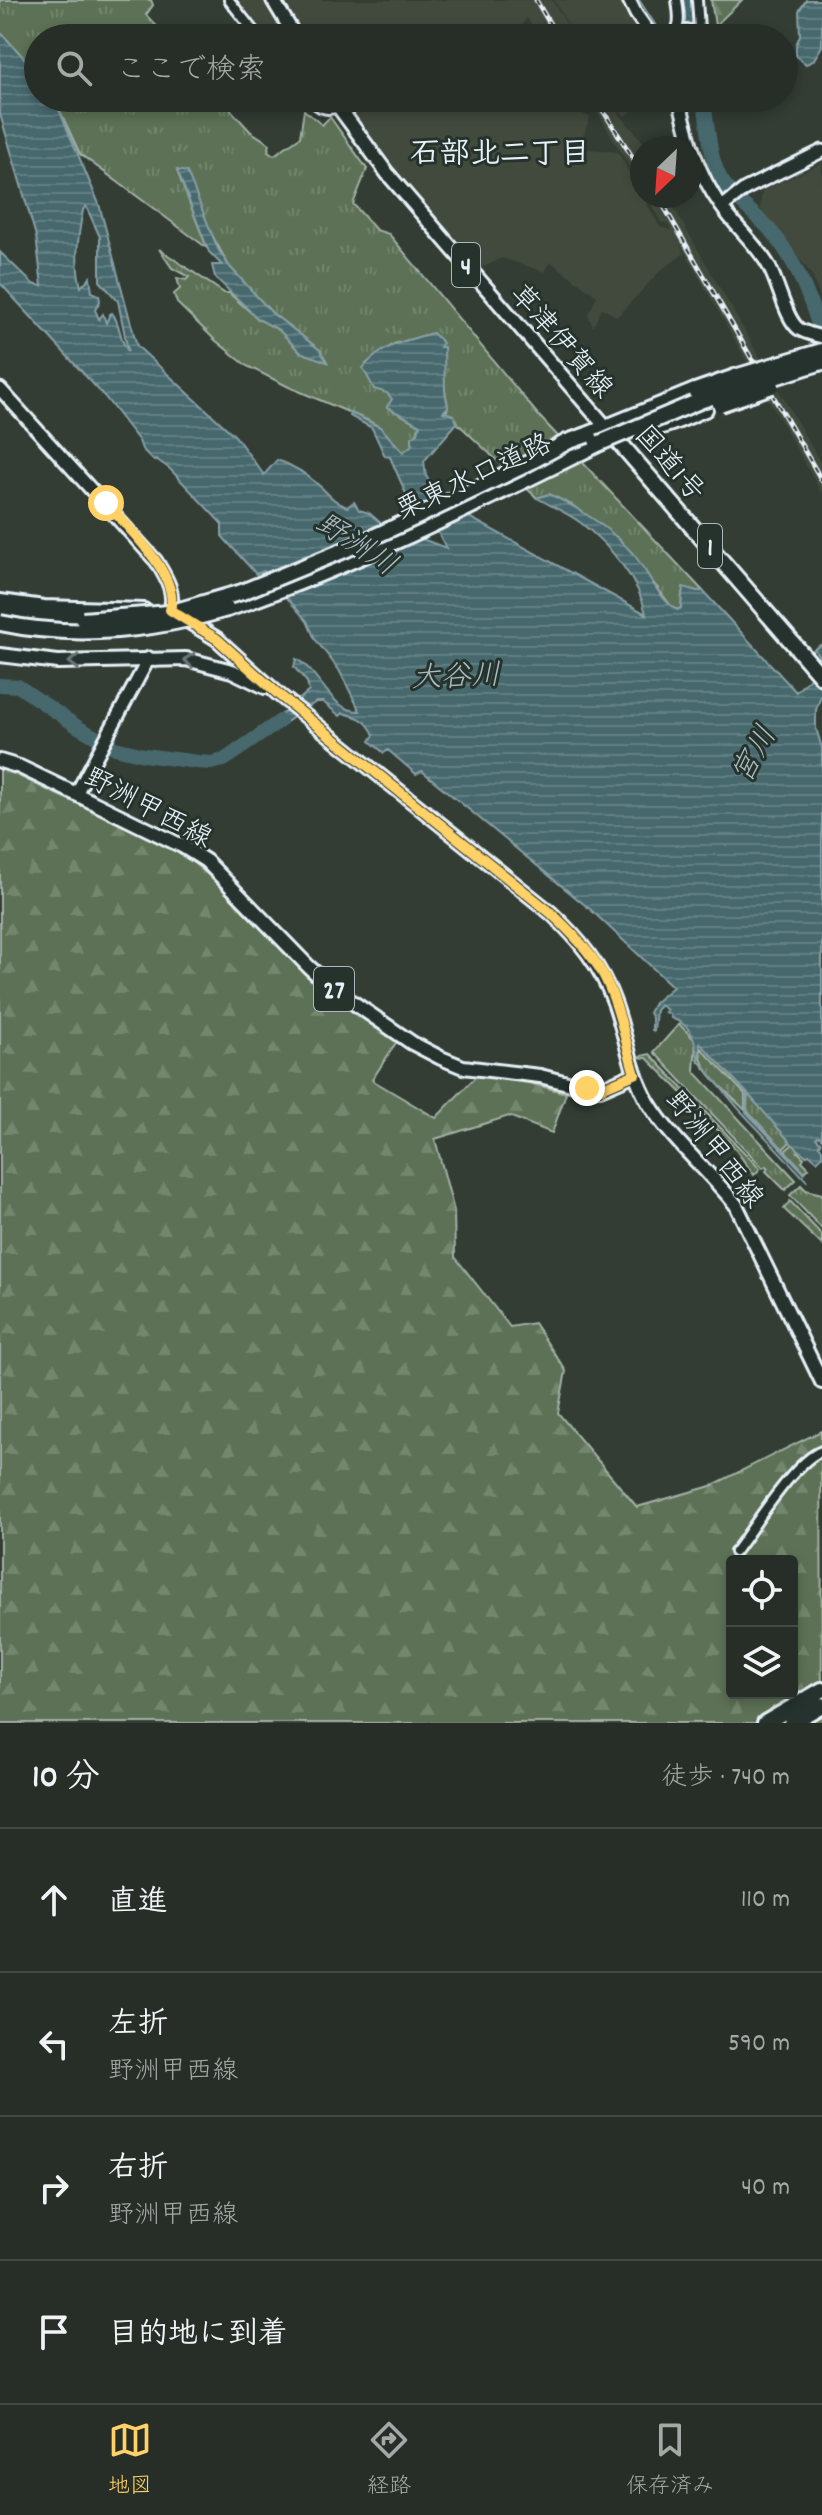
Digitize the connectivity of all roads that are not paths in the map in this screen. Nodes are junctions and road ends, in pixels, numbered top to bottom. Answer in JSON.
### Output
{"nodes":[{"id":1,"x":229,"y":0,"type":"edge"},
{"id":2,"x":273,"y":0,"type":"edge"},
{"id":3,"x":629,"y":0,"type":"edge"},
{"id":4,"x":677,"y":0,"type":"edge"},
{"id":5,"x":697,"y":0,"type":"edge"},
{"id":6,"x":248,"y":24,"type":"edge"},
{"id":7,"x":288,"y":24,"type":"edge"},
{"id":8,"x":643,"y":24,"type":"edge"},
{"id":9,"x":680,"y":24,"type":"edge"},
{"id":10,"x":699,"y":24,"type":"edge"},
{"id":11,"x":342,"y":112,"type":"edge"},
{"id":12,"x":682,"y":112,"type":"edge"},
{"id":13,"x":822,"y":151,"type":"edge"},
{"id":14,"x":724,"y":205,"type":"junction"},
{"id":15,"x":822,"y":337,"type":"edge"},
{"id":16,"x":822,"y":351,"type":"edge"},
{"id":17,"x":822,"y":362,"type":"edge"},
{"id":18,"x":822,"y":371,"type":"edge"},
{"id":19,"x":0,"y":389,"type":"edge"},
{"id":20,"x":606,"y":427,"type":"junction"},
{"id":21,"x":0,"y":601,"type":"edge"},
{"id":22,"x":170,"y":610,"type":"junction"},
{"id":23,"x":0,"y":612,"type":"edge"},
{"id":24,"x":0,"y":623,"type":"edge"},
{"id":25,"x":0,"y":655,"type":"edge"},
{"id":26,"x":149,"y":658,"type":"junction"},
{"id":27,"x":818,"y":672,"type":"edge"},
{"id":28,"x":283,"y":698,"type":"junction"},
{"id":29,"x":0,"y":761,"type":"edge"},
{"id":30,"x":76,"y":794,"type":"junction"},
{"id":31,"x":635,"y":1074,"type":"junction"},
{"id":32,"x":822,"y":1382,"type":"edge"},
{"id":33,"x":822,"y":1451,"type":"edge"},
{"id":34,"x":735,"y":1552,"type":"dead end"},
{"id":35,"x":822,"y":1690,"type":"edge"},
{"id":36,"x":822,"y":1705,"type":"edge"},
{"id":37,"x":765,"y":1723,"type":"edge"},
{"id":38,"x":791,"y":1723,"type":"edge"}],
"edges":[{"from":1,"to":6,"type":"street"},
{"from":2,"to":7,"type":"main road"},
{"from":3,"to":8,"type":"street"},
{"from":4,"to":9,"type":"street"},
{"from":5,"to":10,"type":"street"},
{"from":11,"to":20,"type":"main road","name":"草津伊賀線","number":"4"},
{"from":12,"to":14,"type":"street"},
{"from":13,"to":14,"type":"street"},
{"from":14,"to":15,"type":"street"},
{"from":16,"to":20,"type":"highway","name":"栗東水口道路","bridge":true},
{"from":17,"to":24,"type":"highway","name":"栗東水口道路","bridge":true},
{"from":18,"to":20,"type":"highway","bridge":true},
{"from":19,"to":22,"type":"street"},
{"from":20,"to":23,"type":"highway","name":"栗東水口道路","bridge":true},
{"from":20,"to":27,"type":"highway","name":"国道1号","number":"1"},
{"from":21,"to":22,"type":"main road"},
{"from":22,"to":28,"type":"main road","name":"野洲甲西線"},
{"from":26,"to":25,"type":"main road","name":"野洲甲西線","one_way":true},
{"from":28,"to":26,"type":"main road","name":"野洲甲西線","one_way":true},
{"from":26,"to":30,"type":"street"},
{"from":28,"to":31,"type":"main road","name":"野洲甲西線"},
{"from":29,"to":30,"type":"main road","name":"野洲甲西線","number":"27"},
{"from":30,"to":31,"type":"main road","name":"野洲甲西線","number":"27"},
{"from":31,"to":32,"type":"main road","name":"野洲甲西線"},
{"from":33,"to":34,"type":"street"},
{"from":35,"to":37,"type":"highway"},
{"from":36,"to":38,"type":"highway"}]}
